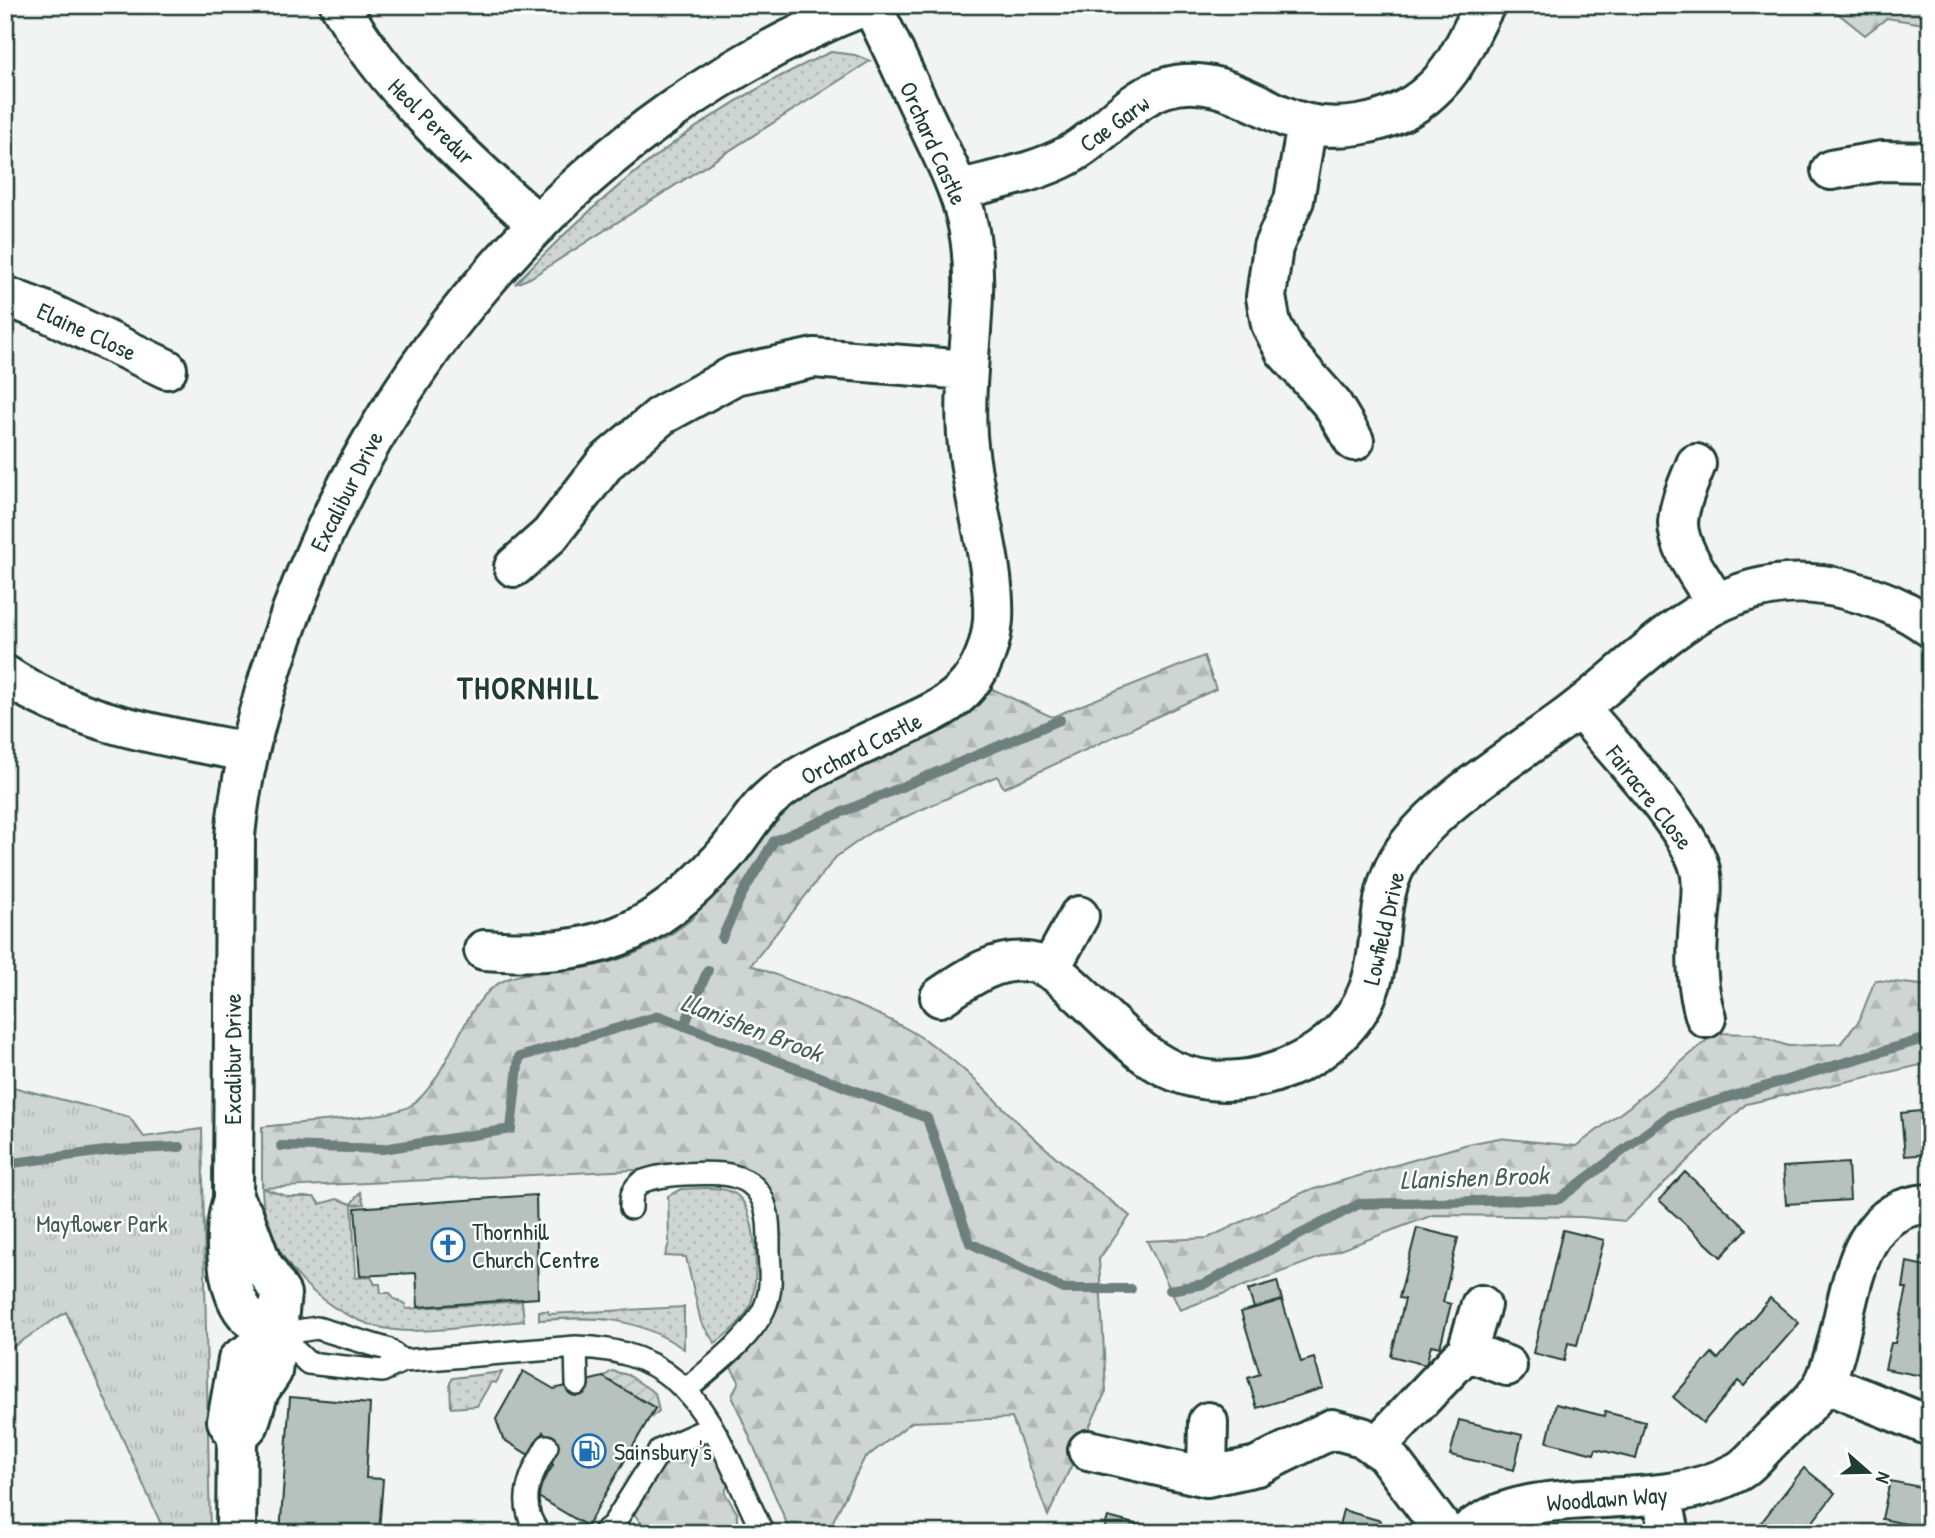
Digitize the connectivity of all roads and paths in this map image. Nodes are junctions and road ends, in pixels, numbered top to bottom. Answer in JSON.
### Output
{"nodes":[{"id":1,"x":340,"y":5,"type":"edge"},
{"id":2,"x":869,"y":5,"type":"edge"},
{"id":3,"x":1485,"y":5,"type":"edge"},
{"id":4,"x":1307,"y":124,"type":"junction"},
{"id":5,"x":1930,"y":162,"type":"edge"},
{"id":6,"x":1831,"y":170,"type":"dead end"},
{"id":7,"x":958,"y":190,"type":"junction"},
{"id":8,"x":538,"y":224,"type":"junction"},
{"id":9,"x":5,"y":296,"type":"edge"},
{"id":10,"x":167,"y":369,"type":"dead end"},
{"id":11,"x":967,"y":370,"type":"junction"},
{"id":12,"x":1354,"y":441,"type":"dead end"},
{"id":13,"x":1696,"y":464,"type":"dead end"},
{"id":14,"x":514,"y":567,"type":"dead end"},
{"id":15,"x":1716,"y":603,"type":"junction"},
{"id":16,"x":1929,"y":625,"type":"edge"},
{"id":17,"x":5,"y":676,"type":"edge"},
{"id":18,"x":1580,"y":708,"type":"junction"},
{"id":19,"x":248,"y":752,"type":"junction"},
{"id":20,"x":1079,"y":916,"type":"dead end"},
{"id":21,"x":484,"y":950,"type":"dead end"},
{"id":22,"x":1050,"y":969,"type":"junction"},
{"id":23,"x":940,"y":997,"type":"dead end"},
{"id":24,"x":1706,"y":1018,"type":"dead end"},
{"id":25,"x":1930,"y":1204,"type":"edge"},
{"id":26,"x":631,"y":1208,"type":"dead end"},
{"id":27,"x":1481,"y":1306,"type":"dead end"},
{"id":28,"x":278,"y":1334,"type":"junction"},
{"id":29,"x":576,"y":1347,"type":"junction"},
{"id":30,"x":1467,"y":1351,"type":"junction"},
{"id":31,"x":403,"y":1360,"type":"junction"},
{"id":32,"x":1507,"y":1366,"type":"dead end"},
{"id":33,"x":1824,"y":1383,"type":"junction"},
{"id":34,"x":577,"y":1384,"type":"dead end"},
{"id":35,"x":686,"y":1390,"type":"junction"},
{"id":36,"x":1208,"y":1422,"type":"dead end"},
{"id":37,"x":1930,"y":1426,"type":"edge"},
{"id":38,"x":712,"y":1427,"type":"junction"},
{"id":39,"x":547,"y":1446,"type":"dead end"},
{"id":40,"x":1376,"y":1447,"type":"junction"},
{"id":41,"x":1088,"y":1450,"type":"dead end"},
{"id":42,"x":1207,"y":1477,"type":"junction"},
{"id":43,"x":1666,"y":1515,"type":"edge"},
{"id":44,"x":236,"y":1533,"type":"edge"},
{"id":45,"x":540,"y":1533,"type":"edge"},
{"id":46,"x":603,"y":1533,"type":"edge"},
{"id":47,"x":763,"y":1533,"type":"edge"},
{"id":48,"x":1445,"y":1533,"type":"edge"},
{"id":49,"x":1466,"y":1533,"type":"edge"}],
"edges":[{"from":1,"to":8,"type":"street","name":"Heol Peredur"},
{"from":2,"to":7,"type":"street","name":"Orchard Castle"},
{"from":2,"to":8,"type":"street","name":"Excalibur Drive"},
{"from":3,"to":4,"type":"street","name":"Cae Garw"},
{"from":4,"to":7,"type":"street","name":"Cae Garw"},
{"from":4,"to":12,"type":"street"},
{"from":5,"to":6,"type":"street"},
{"from":7,"to":11,"type":"street","name":"Orchard Castle"},
{"from":8,"to":19,"type":"street","name":"Excalibur Drive"},
{"from":9,"to":10,"type":"street","name":"Elaine Close"},
{"from":11,"to":14,"type":"street"},
{"from":11,"to":21,"type":"street","name":"Orchard Castle"},
{"from":13,"to":15,"type":"street"},
{"from":15,"to":16,"type":"street","name":"Lowfield Drive"},
{"from":15,"to":18,"type":"street","name":"Lowfield Drive"},
{"from":17,"to":19,"type":"street"},
{"from":18,"to":22,"type":"street","name":"Lowfield Drive"},
{"from":18,"to":24,"type":"street","name":"Fairacre Close"},
{"from":19,"to":28,"type":"street","name":"Excalibur Drive"},
{"from":20,"to":22,"type":"street"},
{"from":22,"to":23,"type":"street"},
{"from":25,"to":33,"type":"street","name":"Woodlawn Way"},
{"from":26,"to":35,"type":"lane"},
{"from":27,"to":30,"type":"street"},
{"from":28,"to":31,"type":"lane"},
{"from":28,"to":31,"type":"lane"},
{"from":28,"to":44,"type":"street"},
{"from":29,"to":31,"type":"lane"},
{"from":29,"to":34,"type":"lane"},
{"from":29,"to":35,"type":"lane"},
{"from":30,"to":32,"type":"street"},
{"from":30,"to":40,"type":"street"},
{"from":33,"to":37,"type":"street"},
{"from":33,"to":43,"type":"street","name":"Woodlawn Way"},
{"from":35,"to":38,"type":"lane"},
{"from":36,"to":42,"type":"street"},
{"from":38,"to":46,"type":"lane"},
{"from":38,"to":47,"type":"lane"},
{"from":39,"to":45,"type":"lane"},
{"from":40,"to":42,"type":"street"},
{"from":40,"to":48,"type":"street"},
{"from":41,"to":42,"type":"street"},
{"from":43,"to":49,"type":"street","name":"Woodlawn Way"}]}
